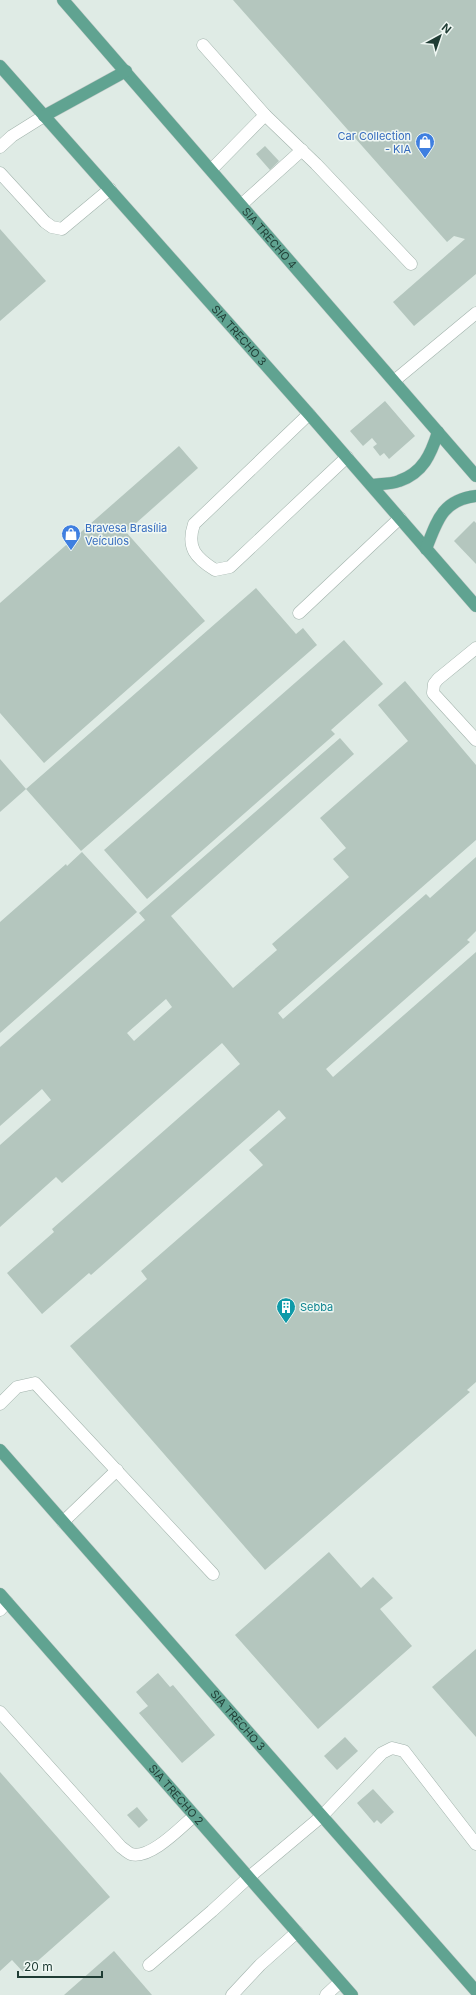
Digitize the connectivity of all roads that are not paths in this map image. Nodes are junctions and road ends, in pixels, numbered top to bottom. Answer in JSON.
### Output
{"nodes":[{"id":1,"x":63,"y":0,"type":"edge"},
{"id":2,"x":203,"y":45,"type":"dead end"},
{"id":3,"x":0,"y":66,"type":"edge"},
{"id":4,"x":126,"y":72,"type":"junction"},
{"id":5,"x":265,"y":115,"type":"junction"},
{"id":6,"x":44,"y":116,"type":"junction"},
{"id":7,"x":0,"y":147,"type":"edge"},
{"id":8,"x":302,"y":150,"type":"junction"},
{"id":9,"x":211,"y":170,"type":"junction"},
{"id":10,"x":0,"y":173,"type":"edge"},
{"id":11,"x":110,"y":190,"type":"junction"},
{"id":12,"x":241,"y":205,"type":"junction"},
{"id":13,"x":410,"y":264,"type":"dead end"},
{"id":14,"x":476,"y":313,"type":"edge"},
{"id":15,"x":394,"y":381,"type":"junction"},
{"id":16,"x":309,"y":414,"type":"junction"},
{"id":17,"x":438,"y":432,"type":"junction"},
{"id":18,"x":348,"y":457,"type":"junction"},
{"id":19,"x":476,"y":476,"type":"edge"},
{"id":20,"x":372,"y":485,"type":"junction"},
{"id":21,"x":476,"y":496,"type":"edge"},
{"id":22,"x":400,"y":518,"type":"junction"},
{"id":23,"x":426,"y":549,"type":"junction"},
{"id":24,"x":476,"y":606,"type":"edge"},
{"id":25,"x":298,"y":613,"type":"dead end"},
{"id":26,"x":476,"y":648,"type":"edge"},
{"id":27,"x":476,"y":740,"type":"edge"},
{"id":28,"x":0,"y":1404,"type":"edge"},
{"id":29,"x":0,"y":1450,"type":"edge"},
{"id":30,"x":117,"y":1470,"type":"junction"},
{"id":31,"x":63,"y":1522,"type":"junction"},
{"id":32,"x":213,"y":1574,"type":"dead end"},
{"id":33,"x":2,"y":1602,"type":"edge"},
{"id":34,"x":0,"y":1712,"type":"edge"},
{"id":35,"x":194,"y":1816,"type":"junction"},
{"id":36,"x":322,"y":1816,"type":"junction"},
{"id":37,"x":476,"y":1844,"type":"edge"},
{"id":38,"x":248,"y":1878,"type":"junction"},
{"id":39,"x":296,"y":1932,"type":"junction"},
{"id":40,"x":149,"y":1965,"type":"dead end"},
{"id":41,"x":340,"y":1982,"type":"junction"},
{"id":42,"x":476,"y":1991,"type":"edge"},
{"id":43,"x":232,"y":1995,"type":"edge"},
{"id":44,"x":326,"y":1995,"type":"edge"},
{"id":45,"x":352,"y":1995,"type":"edge"}],
"edges":[{"from":1,"to":4,"type":"main road","name":"SIA TRECHO 4"},
{"from":2,"to":5,"type":"lane"},
{"from":3,"to":6,"type":"main road","name":"SIA TRECHO 3"},
{"from":4,"to":6,"type":"main road"},
{"from":4,"to":9,"type":"main road","name":"SIA TRECHO 4"},
{"from":5,"to":8,"type":"lane"},
{"from":5,"to":9,"type":"lane"},
{"from":6,"to":7,"type":"lane"},
{"from":6,"to":11,"type":"main road","name":"SIA TRECHO 3"},
{"from":8,"to":12,"type":"lane"},
{"from":8,"to":13,"type":"lane"},
{"from":9,"to":12,"type":"main road","name":"SIA TRECHO 4"},
{"from":10,"to":11,"type":"lane"},
{"from":11,"to":16,"type":"main road","name":"SIA TRECHO 3"},
{"from":12,"to":15,"type":"main road","name":"SIA TRECHO 4"},
{"from":14,"to":15,"type":"lane"},
{"from":15,"to":17,"type":"main road","name":"SIA TRECHO 4"},
{"from":16,"to":18,"type":"main road","name":"SIA TRECHO 3"},
{"from":16,"to":18,"type":"lane"},
{"from":17,"to":19,"type":"main road","name":"SIA TRECHO 4"},
{"from":17,"to":20,"type":"main road"},
{"from":18,"to":20,"type":"main road","name":"SIA TRECHO 3"},
{"from":20,"to":22,"type":"main road","name":"SIA TRECHO 3"},
{"from":21,"to":23,"type":"main road"},
{"from":22,"to":23,"type":"main road","name":"SIA TRECHO 3"},
{"from":22,"to":25,"type":"lane"},
{"from":23,"to":24,"type":"main road","name":"SIA TRECHO 3"},
{"from":26,"to":27,"type":"lane"},
{"from":28,"to":30,"type":"lane"},
{"from":29,"to":31,"type":"main road","name":"SIA TRECHO 3"},
{"from":30,"to":31,"type":"lane"},
{"from":30,"to":32,"type":"lane"},
{"from":31,"to":36,"type":"main road","name":"SIA TRECHO 3"},
{"from":33,"to":35,"type":"main road","name":"SIA TRECHO 2"},
{"from":34,"to":35,"type":"lane"},
{"from":35,"to":38,"type":"main road","name":"SIA TRECHO 2"},
{"from":36,"to":37,"type":"lane"},
{"from":36,"to":38,"type":"lane"},
{"from":36,"to":42,"type":"main road","name":"SIA TRECHO 3"},
{"from":38,"to":39,"type":"main road","name":"SIA TRECHO 2"},
{"from":38,"to":40,"type":"lane"},
{"from":39,"to":41,"type":"main road","name":"SIA TRECHO 2"},
{"from":39,"to":43,"type":"lane"},
{"from":41,"to":44,"type":"lane"},
{"from":41,"to":45,"type":"main road","name":"SIA TRECHO 2"}]}
